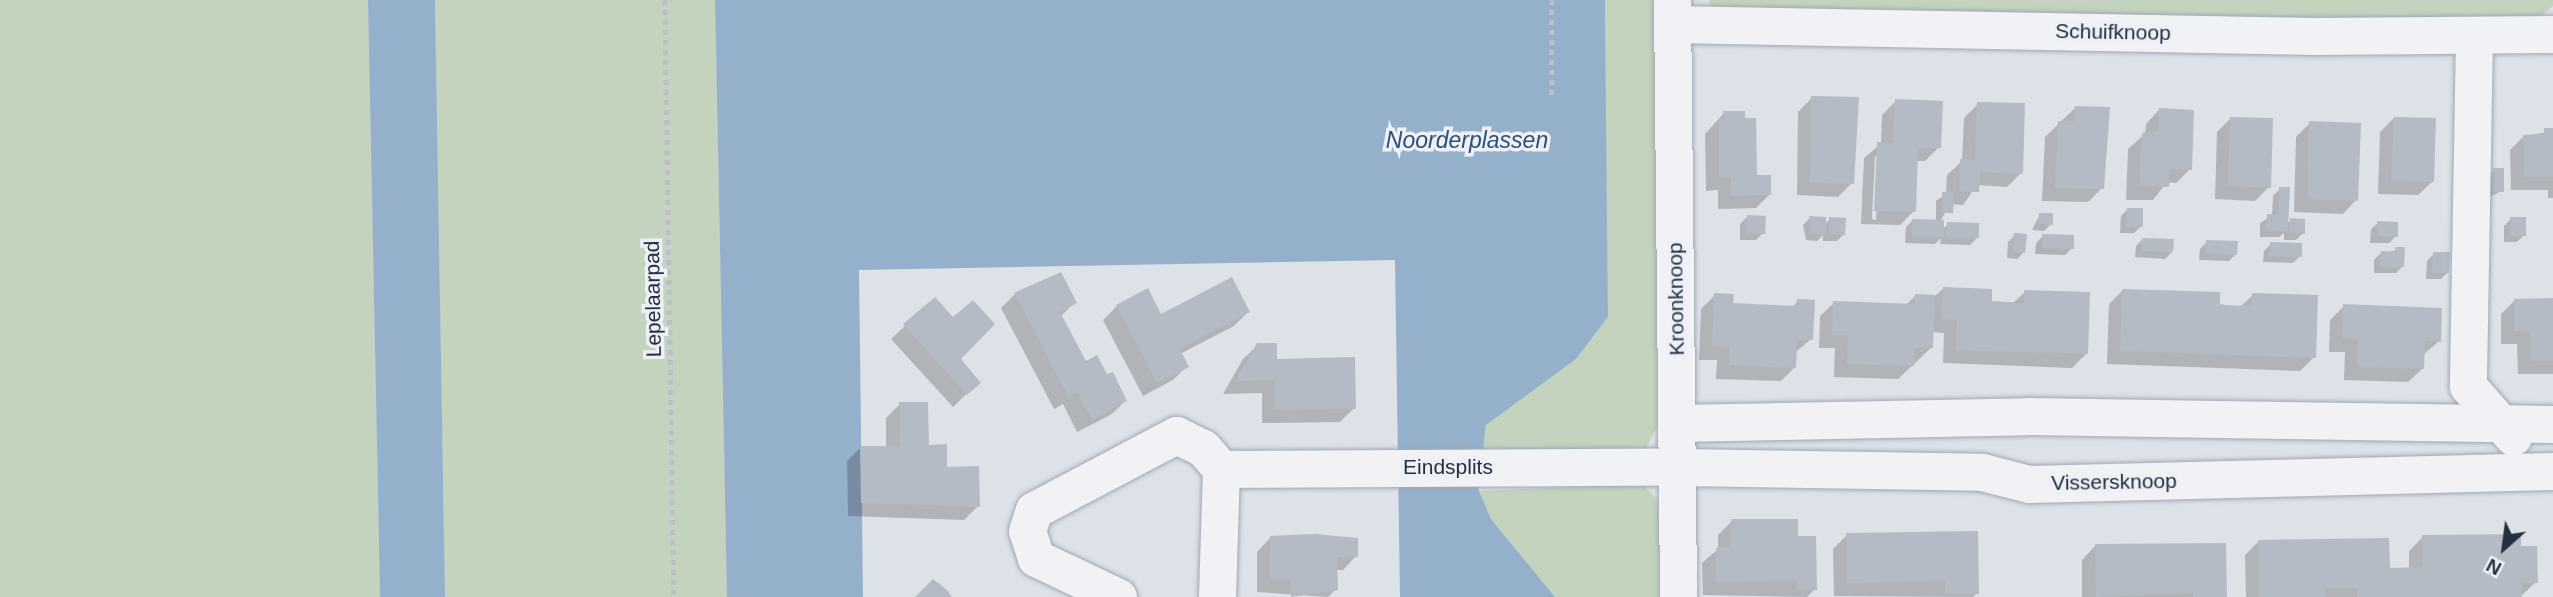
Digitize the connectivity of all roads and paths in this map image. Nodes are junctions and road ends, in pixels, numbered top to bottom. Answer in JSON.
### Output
{"nodes":[{"id":1,"x":665,"y":0,"type":"edge"},
{"id":2,"x":1552,"y":0,"type":"edge"},
{"id":3,"x":1672,"y":12,"type":"edge"},
{"id":4,"x":2553,"y":34,"type":"edge"},
{"id":5,"x":2474,"y":35,"type":"junction"},
{"id":6,"x":1552,"y":95,"type":"dead end"},
{"id":7,"x":1678,"y":423,"type":"junction"},
{"id":8,"x":2553,"y":424,"type":"edge"},
{"id":9,"x":2504,"y":426,"type":"junction"},
{"id":10,"x":1676,"y":467,"type":"junction"},
{"id":11,"x":1221,"y":469,"type":"junction"},
{"id":12,"x":2549,"y":479,"type":"edge"},
{"id":13,"x":674,"y":597,"type":"edge"},
{"id":14,"x":1118,"y":597,"type":"edge"},
{"id":15,"x":1217,"y":597,"type":"edge"},
{"id":16,"x":1678,"y":597,"type":"edge"}],
"edges":[{"from":1,"to":13,"type":"path","name":"Lepelaarpad"},
{"from":2,"to":6,"type":"path"},
{"from":3,"to":5,"type":"street","name":"Schuifknoop"},
{"from":3,"to":7,"type":"street","name":"Kroonknoop"},
{"from":4,"to":5,"type":"street","name":"Schuifknoop"},
{"from":5,"to":9,"type":"street"},
{"from":7,"to":9,"type":"street"},
{"from":7,"to":10,"type":"street","name":"Kroonknoop"},
{"from":8,"to":9,"type":"street"},
{"from":9,"to":12,"type":"street"},
{"from":10,"to":11,"type":"street","name":"Eindsplits"},
{"from":10,"to":12,"type":"street","name":"Vissersknoop"},
{"from":10,"to":16,"type":"street","name":"Kroonknoop"},
{"from":11,"to":14,"type":"street"},
{"from":11,"to":15,"type":"street"}]}
